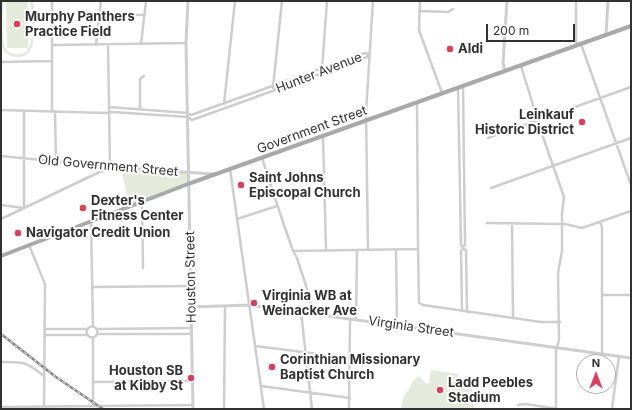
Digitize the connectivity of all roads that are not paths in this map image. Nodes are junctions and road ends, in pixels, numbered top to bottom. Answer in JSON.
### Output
{"nodes":[{"id":1,"x":52,"y":1,"type":"edge"},
{"id":2,"x":101,"y":1,"type":"edge"},
{"id":3,"x":146,"y":1,"type":"edge"},
{"id":4,"x":188,"y":1,"type":"edge"},
{"id":5,"x":235,"y":1,"type":"edge"},
{"id":6,"x":282,"y":1,"type":"edge"},
{"id":7,"x":327,"y":1,"type":"edge"},
{"id":8,"x":373,"y":1,"type":"edge"},
{"id":9,"x":420,"y":1,"type":"edge"},
{"id":10,"x":507,"y":1,"type":"edge"},
{"id":11,"x":576,"y":1,"type":"edge"},
{"id":12,"x":608,"y":1,"type":"edge"},
{"id":13,"x":453,"y":9,"type":"dead end"},
{"id":14,"x":420,"y":11,"type":"junction"},
{"id":15,"x":100,"y":14,"type":"junction"},
{"id":16,"x":144,"y":14,"type":"junction"},
{"id":17,"x":631,"y":26,"type":"edge"},
{"id":18,"x":606,"y":34,"type":"junction"},
{"id":19,"x":186,"y":43,"type":"junction"},
{"id":20,"x":581,"y":43,"type":"junction"},
{"id":21,"x":108,"y":44,"type":"junction"},
{"id":22,"x":141,"y":44,"type":"junction"},
{"id":23,"x":52,"y":45,"type":"junction"},
{"id":24,"x":96,"y":45,"type":"junction"},
{"id":25,"x":576,"y":45,"type":"junction"},
{"id":26,"x":368,"y":54,"type":"junction"},
{"id":27,"x":52,"y":61,"type":"junction"},
{"id":28,"x":1,"y":62,"type":"edge"},
{"id":29,"x":522,"y":66,"type":"junction"},
{"id":30,"x":322,"y":69,"type":"junction"},
{"id":31,"x":505,"y":71,"type":"junction"},
{"id":32,"x":323,"y":72,"type":"junction"},
{"id":33,"x":144,"y":76,"type":"dead end"},
{"id":34,"x":463,"y":86,"type":"junction"},
{"id":35,"x":631,"y":87,"type":"edge"},
{"id":36,"x":273,"y":88,"type":"junction"},
{"id":37,"x":458,"y":88,"type":"junction"},
{"id":38,"x":442,"y":94,"type":"junction"},
{"id":39,"x":600,"y":98,"type":"junction"},
{"id":40,"x":417,"y":102,"type":"junction"},
{"id":41,"x":224,"y":104,"type":"junction"},
{"id":42,"x":109,"y":107,"type":"junction"},
{"id":43,"x":224,"y":108,"type":"junction"},
{"id":44,"x":140,"y":109,"type":"junction"},
{"id":45,"x":1,"y":110,"type":"edge"},
{"id":46,"x":24,"y":111,"type":"junction"},
{"id":47,"x":54,"y":111,"type":"junction"},
{"id":48,"x":109,"y":112,"type":"junction"},
{"id":49,"x":188,"y":115,"type":"junction"},
{"id":50,"x":538,"y":120,"type":"junction"},
{"id":51,"x":366,"y":121,"type":"junction"},
{"id":52,"x":323,"y":136,"type":"junction"},
{"id":53,"x":488,"y":138,"type":"dead end"},
{"id":54,"x":631,"y":138,"type":"edge"},
{"id":55,"x":616,"y":144,"type":"junction"},
{"id":56,"x":1,"y":156,"type":"edge"},
{"id":57,"x":262,"y":158,"type":"junction"},
{"id":58,"x":23,"y":159,"type":"junction"},
{"id":59,"x":56,"y":162,"type":"junction"},
{"id":60,"x":553,"y":166,"type":"junction"},
{"id":61,"x":110,"y":167,"type":"junction"},
{"id":62,"x":230,"y":170,"type":"junction"},
{"id":63,"x":189,"y":173,"type":"junction"},
{"id":64,"x":215,"y":174,"type":"junction"},
{"id":65,"x":188,"y":184,"type":"junction"},
{"id":66,"x":631,"y":185,"type":"edge"},
{"id":67,"x":491,"y":188,"type":"dead end"},
{"id":68,"x":142,"y":202,"type":"junction"},
{"id":69,"x":1,"y":205,"type":"edge"},
{"id":70,"x":277,"y":206,"type":"junction"},
{"id":71,"x":24,"y":208,"type":"junction"},
{"id":72,"x":631,"y":211,"type":"edge"},
{"id":73,"x":1,"y":219,"type":"edge"},
{"id":74,"x":237,"y":219,"type":"junction"},
{"id":75,"x":91,"y":222,"type":"junction"},
{"id":76,"x":600,"y":222,"type":"junction"},
{"id":77,"x":487,"y":223,"type":"dead end"},
{"id":78,"x":512,"y":223,"type":"junction"},
{"id":79,"x":562,"y":224,"type":"junction"},
{"id":80,"x":29,"y":245,"type":"junction"},
{"id":81,"x":418,"y":248,"type":"junction"},
{"id":82,"x":326,"y":250,"type":"junction"},
{"id":83,"x":357,"y":250,"type":"junction"},
{"id":84,"x":368,"y":250,"type":"junction"},
{"id":85,"x":396,"y":250,"type":"junction"},
{"id":86,"x":293,"y":251,"type":"junction"},
{"id":87,"x":1,"y":256,"type":"edge"},
{"id":88,"x":143,"y":268,"type":"dead end"},
{"id":89,"x":191,"y":286,"type":"junction"},
{"id":90,"x":92,"y":288,"type":"junction"},
{"id":91,"x":602,"y":295,"type":"junction"},
{"id":92,"x":631,"y":295,"type":"edge"},
{"id":93,"x":249,"y":305,"type":"junction"},
{"id":94,"x":225,"y":306,"type":"junction"},
{"id":95,"x":191,"y":307,"type":"junction"},
{"id":96,"x":462,"y":311,"type":"junction"},
{"id":97,"x":300,"y":312,"type":"junction"},
{"id":98,"x":467,"y":312,"type":"junction"},
{"id":99,"x":313,"y":314,"type":"junction"},
{"id":100,"x":513,"y":318,"type":"junction"},
{"id":101,"x":350,"y":319,"type":"junction"},
{"id":102,"x":356,"y":320,"type":"junction"},
{"id":103,"x":560,"y":322,"type":"junction"},
{"id":104,"x":397,"y":325,"type":"junction"},
{"id":105,"x":92,"y":326,"type":"junction"},
{"id":106,"x":192,"y":328,"type":"junction"},
{"id":107,"x":45,"y":329,"type":"junction"},
{"id":108,"x":88,"y":329,"type":"junction"},
{"id":109,"x":97,"y":329,"type":"junction"},
{"id":110,"x":139,"y":329,"type":"junction"},
{"id":111,"x":88,"y":334,"type":"junction"},
{"id":112,"x":98,"y":334,"type":"junction"},
{"id":113,"x":139,"y":334,"type":"junction"},
{"id":114,"x":192,"y":334,"type":"junction"},
{"id":115,"x":45,"y":335,"type":"junction"},
{"id":116,"x":93,"y":337,"type":"junction"},
{"id":117,"x":255,"y":346,"type":"junction"},
{"id":118,"x":558,"y":347,"type":"junction"},
{"id":119,"x":304,"y":352,"type":"junction"},
{"id":120,"x":602,"y":354,"type":"joint"},
{"id":121,"x":616,"y":356,"type":"edge"},
{"id":122,"x":619,"y":356,"type":"junction"},
{"id":123,"x":350,"y":358,"type":"junction"},
{"id":124,"x":631,"y":358,"type":"edge"},
{"id":125,"x":1,"y":362,"type":"edge"},
{"id":126,"x":44,"y":377,"type":"junction"},
{"id":127,"x":192,"y":381,"type":"junction"},
{"id":128,"x":93,"y":382,"type":"junction"},
{"id":129,"x":261,"y":386,"type":"junction"},
{"id":130,"x":309,"y":392,"type":"junction"},
{"id":131,"x":350,"y":398,"type":"junction"},
{"id":132,"x":143,"y":405,"type":"junction"},
{"id":133,"x":193,"y":405,"type":"junction"},
{"id":134,"x":518,"y":406,"type":"dead end"},
{"id":135,"x":1,"y":407,"type":"edge"},
{"id":136,"x":93,"y":407,"type":"edge"},
{"id":137,"x":44,"y":408,"type":"edge"},
{"id":138,"x":143,"y":409,"type":"edge"},
{"id":139,"x":193,"y":409,"type":"edge"},
{"id":140,"x":224,"y":409,"type":"edge"},
{"id":141,"x":264,"y":409,"type":"edge"},
{"id":142,"x":312,"y":409,"type":"edge"},
{"id":143,"x":349,"y":409,"type":"edge"},
{"id":144,"x":557,"y":409,"type":"edge"},
{"id":145,"x":612,"y":409,"type":"edge"}],
"edges":[{"from":1,"to":23,"type":"street"},
{"from":2,"to":15,"type":"street"},
{"from":3,"to":16,"type":"street"},
{"from":4,"to":19,"type":"street","name":"Houston Street"},
{"from":5,"to":41,"type":"street"},
{"from":6,"to":36,"type":"street"},
{"from":7,"to":30,"type":"street"},
{"from":8,"to":26,"type":"street"},
{"from":9,"to":14,"type":"street"},
{"from":10,"to":31,"type":"street"},
{"from":11,"to":25,"type":"street"},
{"from":12,"to":18,"type":"street"},
{"from":13,"to":14,"type":"street"},
{"from":14,"to":38,"type":"street"},
{"from":15,"to":16,"type":"street"},
{"from":15,"to":24,"type":"street"},
{"from":16,"to":22,"type":"street"},
{"from":17,"to":18,"type":"main road","name":"Government Street"},
{"from":18,"to":20,"type":"main road","name":"Government Street"},
{"from":19,"to":22,"type":"street"},
{"from":19,"to":49,"type":"street","name":"Houston Street"},
{"from":20,"to":25,"type":"main road","name":"Government Street"},
{"from":20,"to":39,"type":"street"},
{"from":21,"to":22,"type":"street"},
{"from":21,"to":24,"type":"street"},
{"from":21,"to":42,"type":"street"},
{"from":23,"to":24,"type":"street"},
{"from":23,"to":27,"type":"street"},
{"from":25,"to":29,"type":"main road","name":"Government Street"},
{"from":26,"to":30,"type":"street","name":"Hunter Avenue"},
{"from":26,"to":32,"type":"street","name":"Hunter Avenue"},
{"from":26,"to":51,"type":"street"},
{"from":27,"to":28,"type":"street"},
{"from":27,"to":47,"type":"street"},
{"from":29,"to":31,"type":"main road","name":"Government Street"},
{"from":29,"to":50,"type":"street"},
{"from":30,"to":32,"type":"street"},
{"from":30,"to":36,"type":"street","name":"Hunter Avenue"},
{"from":31,"to":34,"type":"main road","name":"Government Street"},
{"from":32,"to":36,"type":"street","name":"Hunter Avenue"},
{"from":33,"to":44,"type":"street"},
{"from":34,"to":37,"type":"main road","name":"Government Street"},
{"from":34,"to":37,"type":"street"},
{"from":35,"to":39,"type":"street"},
{"from":36,"to":41,"type":"street","name":"Hunter Avenue"},
{"from":36,"to":43,"type":"street","name":"Hunter Avenue"},
{"from":37,"to":38,"type":"main road","name":"Government Street"},
{"from":38,"to":40,"type":"main road","name":"Government Street"},
{"from":39,"to":50,"type":"street"},
{"from":39,"to":55,"type":"street"},
{"from":40,"to":51,"type":"main road","name":"Government Street"},
{"from":40,"to":81,"type":"street"},
{"from":41,"to":43,"type":"street"},
{"from":41,"to":49,"type":"street","name":"Hunter Avenue"},
{"from":42,"to":44,"type":"street","name":"Hunter Avenue"},
{"from":42,"to":48,"type":"street"},
{"from":43,"to":49,"type":"street","name":"Hunter Avenue"},
{"from":44,"to":49,"type":"street","name":"Hunter Avenue"},
{"from":45,"to":46,"type":"street","name":"Hunter Avenue"},
{"from":46,"to":47,"type":"street","name":"Hunter Avenue"},
{"from":46,"to":58,"type":"street"},
{"from":47,"to":48,"type":"street","name":"Hunter Avenue"},
{"from":47,"to":59,"type":"street"},
{"from":48,"to":49,"type":"street","name":"Hunter Avenue"},
{"from":48,"to":61,"type":"street"},
{"from":49,"to":63,"type":"street","name":"Houston Street"},
{"from":50,"to":53,"type":"street"},
{"from":50,"to":60,"type":"street"},
{"from":51,"to":52,"type":"main road","name":"Government Street"},
{"from":51,"to":84,"type":"street"},
{"from":52,"to":57,"type":"main road","name":"Government Street"},
{"from":52,"to":82,"type":"street"},
{"from":54,"to":55,"type":"street"},
{"from":55,"to":60,"type":"street"},
{"from":55,"to":66,"type":"street"},
{"from":56,"to":58,"type":"street","name":"Old Government Street"},
{"from":57,"to":62,"type":"main road","name":"Government Street"},
{"from":57,"to":70,"type":"street"},
{"from":58,"to":59,"type":"street","name":"Old Government Street"},
{"from":58,"to":71,"type":"street"},
{"from":59,"to":61,"type":"street","name":"Old Government Street"},
{"from":60,"to":67,"type":"street"},
{"from":60,"to":79,"type":"street"},
{"from":61,"to":63,"type":"street","name":"Old Government Street"},
{"from":61,"to":71,"type":"street"},
{"from":62,"to":64,"type":"main road","name":"Government Street"},
{"from":62,"to":74,"type":"street"},
{"from":63,"to":64,"type":"street","name":"Old Government Street"},
{"from":63,"to":65,"type":"street","name":"Houston Street"},
{"from":64,"to":65,"type":"main road","name":"Government Street"},
{"from":65,"to":68,"type":"main road","name":"Government Street"},
{"from":65,"to":89,"type":"street","name":"Houston Street"},
{"from":68,"to":75,"type":"main road","name":"Government Street"},
{"from":68,"to":88,"type":"street"},
{"from":69,"to":71,"type":"street"},
{"from":70,"to":74,"type":"street"},
{"from":70,"to":86,"type":"street"},
{"from":71,"to":73,"type":"street"},
{"from":72,"to":76,"type":"street"},
{"from":74,"to":93,"type":"street"},
{"from":75,"to":80,"type":"main road","name":"Government Street"},
{"from":75,"to":90,"type":"street"},
{"from":76,"to":79,"type":"street"},
{"from":76,"to":91,"type":"street"},
{"from":77,"to":78,"type":"street"},
{"from":78,"to":79,"type":"street"},
{"from":78,"to":100,"type":"street"},
{"from":79,"to":103,"type":"street"},
{"from":80,"to":87,"type":"main road","name":"Government Street"},
{"from":80,"to":107,"type":"street"},
{"from":81,"to":85,"type":"street"},
{"from":81,"to":96,"type":"street"},
{"from":82,"to":83,"type":"street"},
{"from":82,"to":86,"type":"street"},
{"from":83,"to":84,"type":"street"},
{"from":83,"to":102,"type":"street"},
{"from":84,"to":85,"type":"street"},
{"from":85,"to":104,"type":"street"},
{"from":86,"to":99,"type":"street"},
{"from":89,"to":90,"type":"street"},
{"from":89,"to":95,"type":"street","name":"Houston Street"},
{"from":90,"to":105,"type":"street"},
{"from":91,"to":92,"type":"street"},
{"from":91,"to":120,"type":"street"},
{"from":93,"to":94,"type":"street","name":"Virginia Street"},
{"from":93,"to":97,"type":"street","name":"Virginia Street"},
{"from":93,"to":117,"type":"street"},
{"from":94,"to":95,"type":"street","name":"Virginia Street"},
{"from":94,"to":140,"type":"street"},
{"from":95,"to":106,"type":"street","name":"Houston Street"},
{"from":96,"to":98,"type":"street"},
{"from":96,"to":98,"type":"street"},
{"from":97,"to":99,"type":"street","name":"Virginia Street"},
{"from":97,"to":119,"type":"street"},
{"from":98,"to":100,"type":"street"},
{"from":99,"to":101,"type":"street","name":"Virginia Street"},
{"from":100,"to":103,"type":"street"},
{"from":101,"to":102,"type":"street","name":"Virginia Street"},
{"from":101,"to":123,"type":"street"},
{"from":102,"to":104,"type":"street","name":"Virginia Street"},
{"from":103,"to":118,"type":"street"},
{"from":104,"to":118,"type":"street","name":"Virginia Street"},
{"from":105,"to":108,"type":"street"},
{"from":105,"to":109,"type":"street"},
{"from":106,"to":110,"type":"street"},
{"from":106,"to":114,"type":"street","name":"Houston Street"},
{"from":107,"to":108,"type":"street"},
{"from":107,"to":115,"type":"street"},
{"from":108,"to":111,"type":"street"},
{"from":109,"to":110,"type":"street"},
{"from":109,"to":112,"type":"street"},
{"from":110,"to":113,"type":"street"},
{"from":111,"to":115,"type":"street"},
{"from":111,"to":116,"type":"street"},
{"from":112,"to":113,"type":"street"},
{"from":112,"to":116,"type":"street"},
{"from":113,"to":114,"type":"street"},
{"from":114,"to":127,"type":"street","name":"Houston Street"},
{"from":115,"to":126,"type":"street"},
{"from":116,"to":128,"type":"street"},
{"from":117,"to":119,"type":"street"},
{"from":117,"to":129,"type":"street"},
{"from":118,"to":120,"type":"street","name":"Virginia Street"},
{"from":118,"to":144,"type":"street"},
{"from":119,"to":123,"type":"street"},
{"from":119,"to":130,"type":"street"},
{"from":121,"to":122,"type":"street","name":"Virginia Street"},
{"from":122,"to":124,"type":"street","name":"Virginia Street"},
{"from":122,"to":145,"type":"street"},
{"from":123,"to":131,"type":"street"},
{"from":125,"to":126,"type":"street"},
{"from":126,"to":137,"type":"street"},
{"from":127,"to":128,"type":"street"},
{"from":127,"to":133,"type":"street","name":"Houston Street"},
{"from":128,"to":136,"type":"street"},
{"from":129,"to":130,"type":"street"},
{"from":129,"to":141,"type":"street"},
{"from":130,"to":131,"type":"street"},
{"from":130,"to":142,"type":"street"},
{"from":131,"to":143,"type":"street"},
{"from":132,"to":133,"type":"street"},
{"from":132,"to":136,"type":"street"},
{"from":132,"to":138,"type":"street"},
{"from":133,"to":139,"type":"street","name":"Houston Street"},
{"from":134,"to":144,"type":"street"},
{"from":135,"to":137,"type":"street"},
{"from":136,"to":137,"type":"street"}]}
